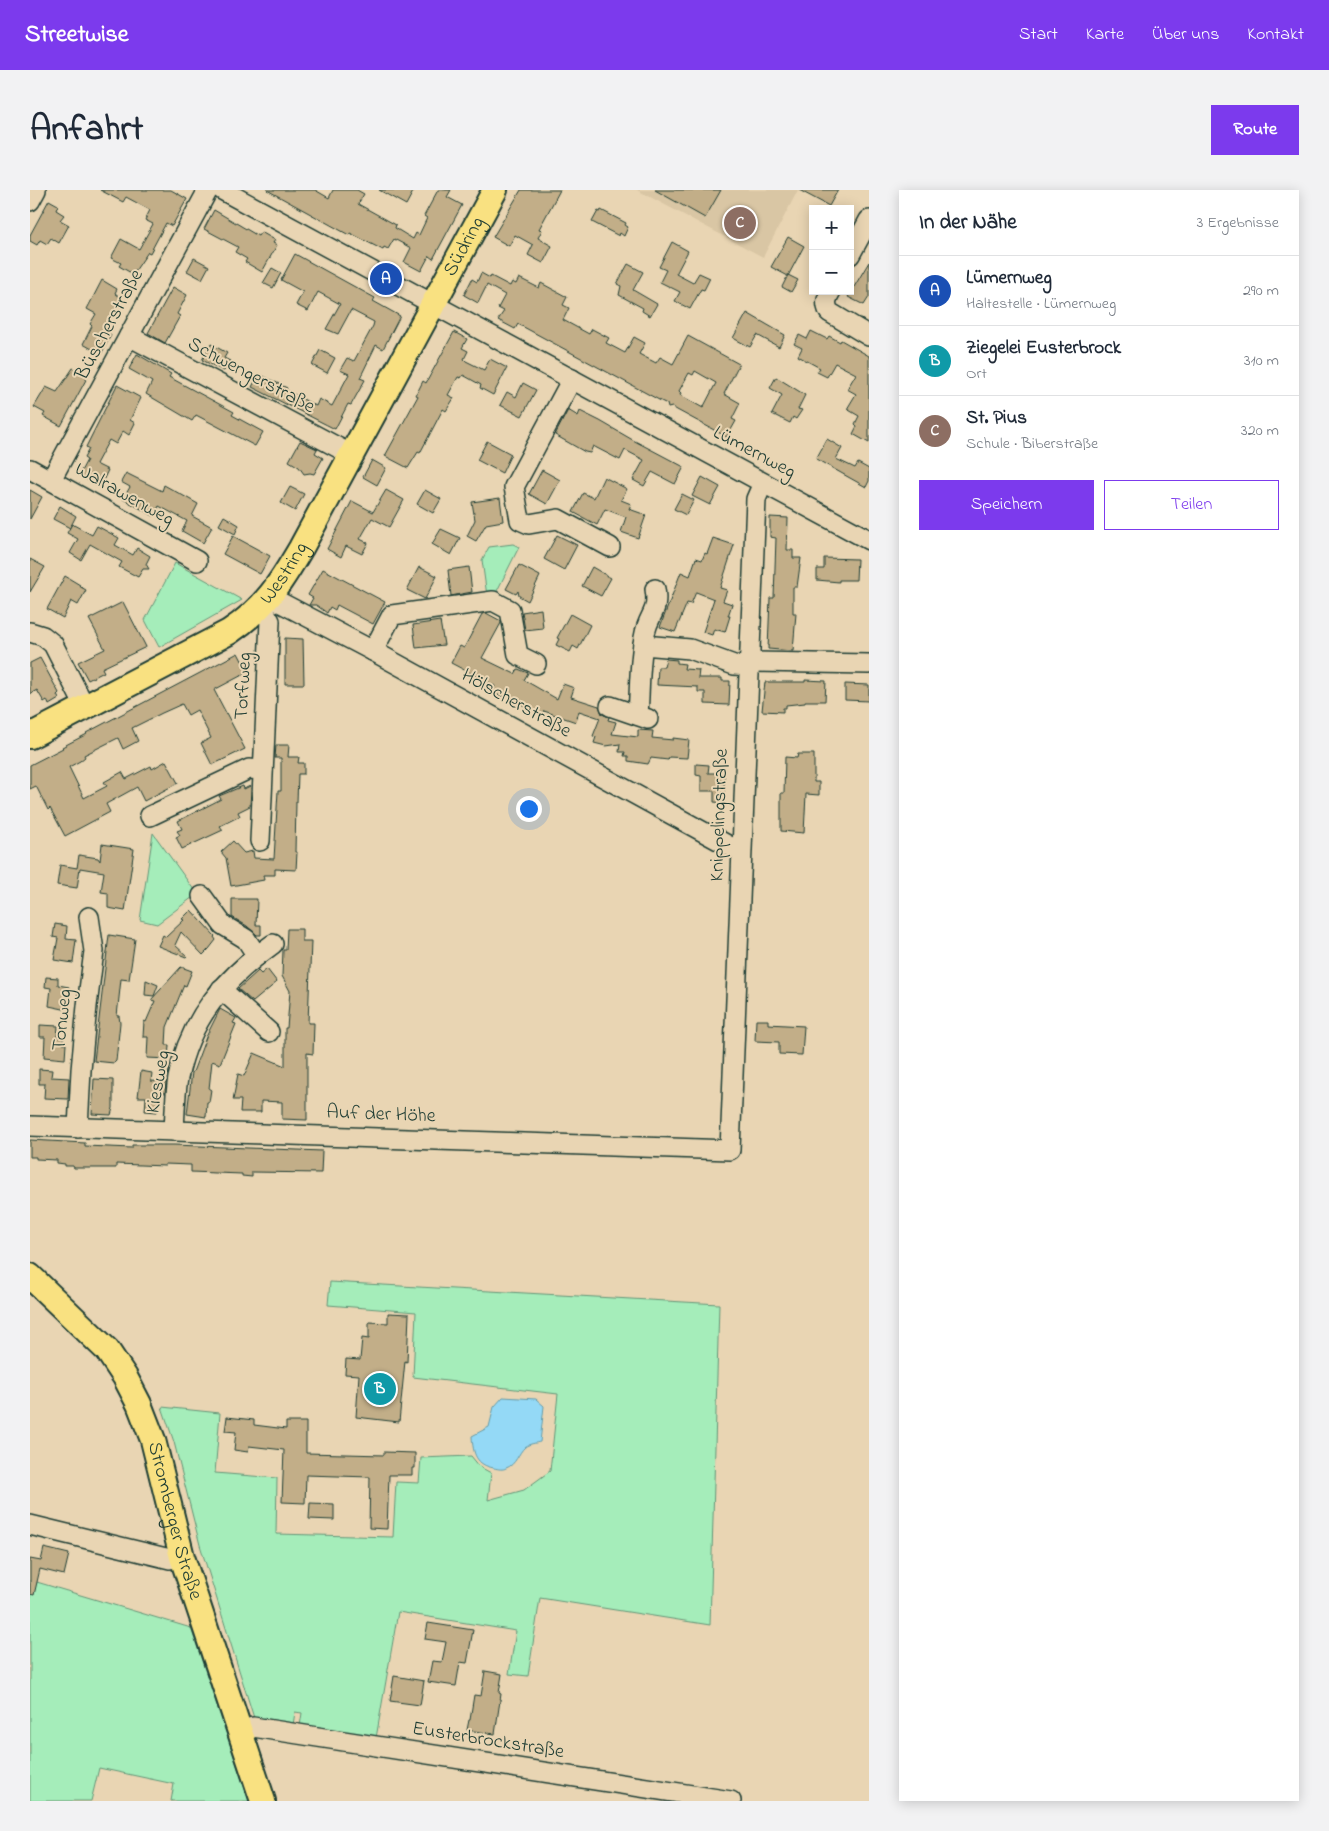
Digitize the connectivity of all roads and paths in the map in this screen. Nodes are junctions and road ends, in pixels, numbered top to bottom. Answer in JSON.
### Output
{"nodes":[{"id":1,"x":36,"y":190,"type":"edge"},
{"id":2,"x":208,"y":190,"type":"edge"},
{"id":3,"x":222,"y":190,"type":"edge"},
{"id":4,"x":495,"y":190,"type":"edge"},
{"id":5,"x":30,"y":201,"type":"edge"},
{"id":6,"x":869,"y":220,"type":"edge"},
{"id":7,"x":853,"y":250,"type":"edge"},
{"id":8,"x":829,"y":295,"type":"edge"},
{"id":9,"x":433,"y":305,"type":"junction"},
{"id":10,"x":129,"y":336,"type":"junction"},
{"id":11,"x":869,"y":336,"type":"edge"},
{"id":12,"x":572,"y":379,"type":"junction"},
{"id":13,"x":352,"y":455,"type":"junction"},
{"id":14,"x":30,"y":469,"type":"edge"},
{"id":15,"x":51,"y":480,"type":"junction"},
{"id":16,"x":763,"y":483,"type":"junction"},
{"id":17,"x":869,"y":540,"type":"edge"},
{"id":18,"x":610,"y":547,"type":"dead end"},
{"id":19,"x":197,"y":561,"type":"dead end"},
{"id":20,"x":655,"y":589,"type":"dead end"},
{"id":21,"x":266,"y":602,"type":"junction"},
{"id":22,"x":30,"y":632,"type":"edge"},
{"id":23,"x":643,"y":646,"type":"junction"},
{"id":24,"x":373,"y":651,"type":"junction"},
{"id":25,"x":536,"y":664,"type":"dead end"},
{"id":26,"x":749,"y":664,"type":"junction"},
{"id":27,"x":869,"y":664,"type":"edge"},
{"id":28,"x":610,"y":706,"type":"dead end"},
{"id":29,"x":85,"y":707,"type":"junction"},
{"id":30,"x":30,"y":736,"type":"edge"},
{"id":31,"x":263,"y":770,"type":"junction"},
{"id":32,"x":150,"y":816,"type":"dead end"},
{"id":33,"x":260,"y":842,"type":"dead end"},
{"id":34,"x":741,"y":849,"type":"junction"},
{"id":35,"x":202,"y":896,"type":"dead end"},
{"id":36,"x":89,"y":917,"type":"dead end"},
{"id":37,"x":273,"y":944,"type":"dead end"},
{"id":38,"x":257,"y":956,"type":"junction"},
{"id":39,"x":221,"y":989,"type":"junction"},
{"id":40,"x":269,"y":1032,"type":"dead end"},
{"id":41,"x":30,"y":1126,"type":"edge"},
{"id":42,"x":78,"y":1128,"type":"junction"},
{"id":43,"x":174,"y":1131,"type":"junction"},
{"id":44,"x":730,"y":1150,"type":"joint"},
{"id":45,"x":30,"y":1276,"type":"edge"},
{"id":46,"x":30,"y":1525,"type":"edge"},
{"id":47,"x":182,"y":1558,"type":"junction"},
{"id":48,"x":239,"y":1732,"type":"junction"},
{"id":49,"x":263,"y":1801,"type":"edge"},
{"id":50,"x":731,"y":1801,"type":"edge"}],
"edges":[{"from":1,"to":5,"type":"street"},
{"from":2,"to":10,"type":"street","name":"Büscherstraße"},
{"from":3,"to":9,"type":"street","name":"Lümernweg"},
{"from":4,"to":9,"type":"main road","name":"Südring"},
{"from":6,"to":7,"type":"street"},
{"from":8,"to":11,"type":"street"},
{"from":9,"to":12,"type":"street","name":"Lümernweg"},
{"from":9,"to":13,"type":"main road","name":"Westring"},
{"from":10,"to":13,"type":"street","name":"Schwengerstraße"},
{"from":10,"to":15,"type":"street","name":"Büscherstraße"},
{"from":12,"to":16,"type":"street","name":"Lümernweg"},
{"from":12,"to":18,"type":"street"},
{"from":13,"to":21,"type":"main road","name":"Westring"},
{"from":14,"to":15,"type":"street","name":"Walrawenweg"},
{"from":15,"to":19,"type":"street","name":"Walrawenweg"},
{"from":16,"to":17,"type":"street","name":"Lümernweg"},
{"from":16,"to":26,"type":"street","name":"Knippelingstraße"},
{"from":20,"to":23,"type":"street"},
{"from":21,"to":24,"type":"street","name":"Hölscherstraße"},
{"from":21,"to":29,"type":"main road","name":"Westring"},
{"from":21,"to":31,"type":"street","name":"Torfweg"},
{"from":22,"to":29,"type":"street"},
{"from":23,"to":26,"type":"street"},
{"from":23,"to":28,"type":"street"},
{"from":24,"to":25,"type":"street"},
{"from":24,"to":34,"type":"street","name":"Hölscherstraße"},
{"from":26,"to":27,"type":"street"},
{"from":26,"to":34,"type":"street","name":"Knippelingstraße"},
{"from":29,"to":30,"type":"main road","name":"Westring"},
{"from":31,"to":32,"type":"street"},
{"from":31,"to":33,"type":"street","name":"Torfweg"},
{"from":34,"to":44,"type":"street","name":"Knippelingstraße"},
{"from":35,"to":38,"type":"street"},
{"from":36,"to":42,"type":"street","name":"Tonweg"},
{"from":37,"to":38,"type":"street","name":"Kiesweg"},
{"from":38,"to":39,"type":"street","name":"Kiesweg"},
{"from":39,"to":40,"type":"street"},
{"from":39,"to":43,"type":"street","name":"Kiesweg"},
{"from":41,"to":42,"type":"street","name":"Auf der Höhe"},
{"from":42,"to":43,"type":"street","name":"Auf der Höhe"},
{"from":43,"to":44,"type":"street","name":"Auf der Höhe"},
{"from":45,"to":47,"type":"main road","name":"Stromberger Straße"},
{"from":46,"to":47,"type":"street"},
{"from":47,"to":48,"type":"main road","name":"Stromberger Straße"},
{"from":48,"to":49,"type":"main road","name":"Stromberger Straße"},
{"from":48,"to":50,"type":"street","name":"Eusterbrockstraße"}]}
